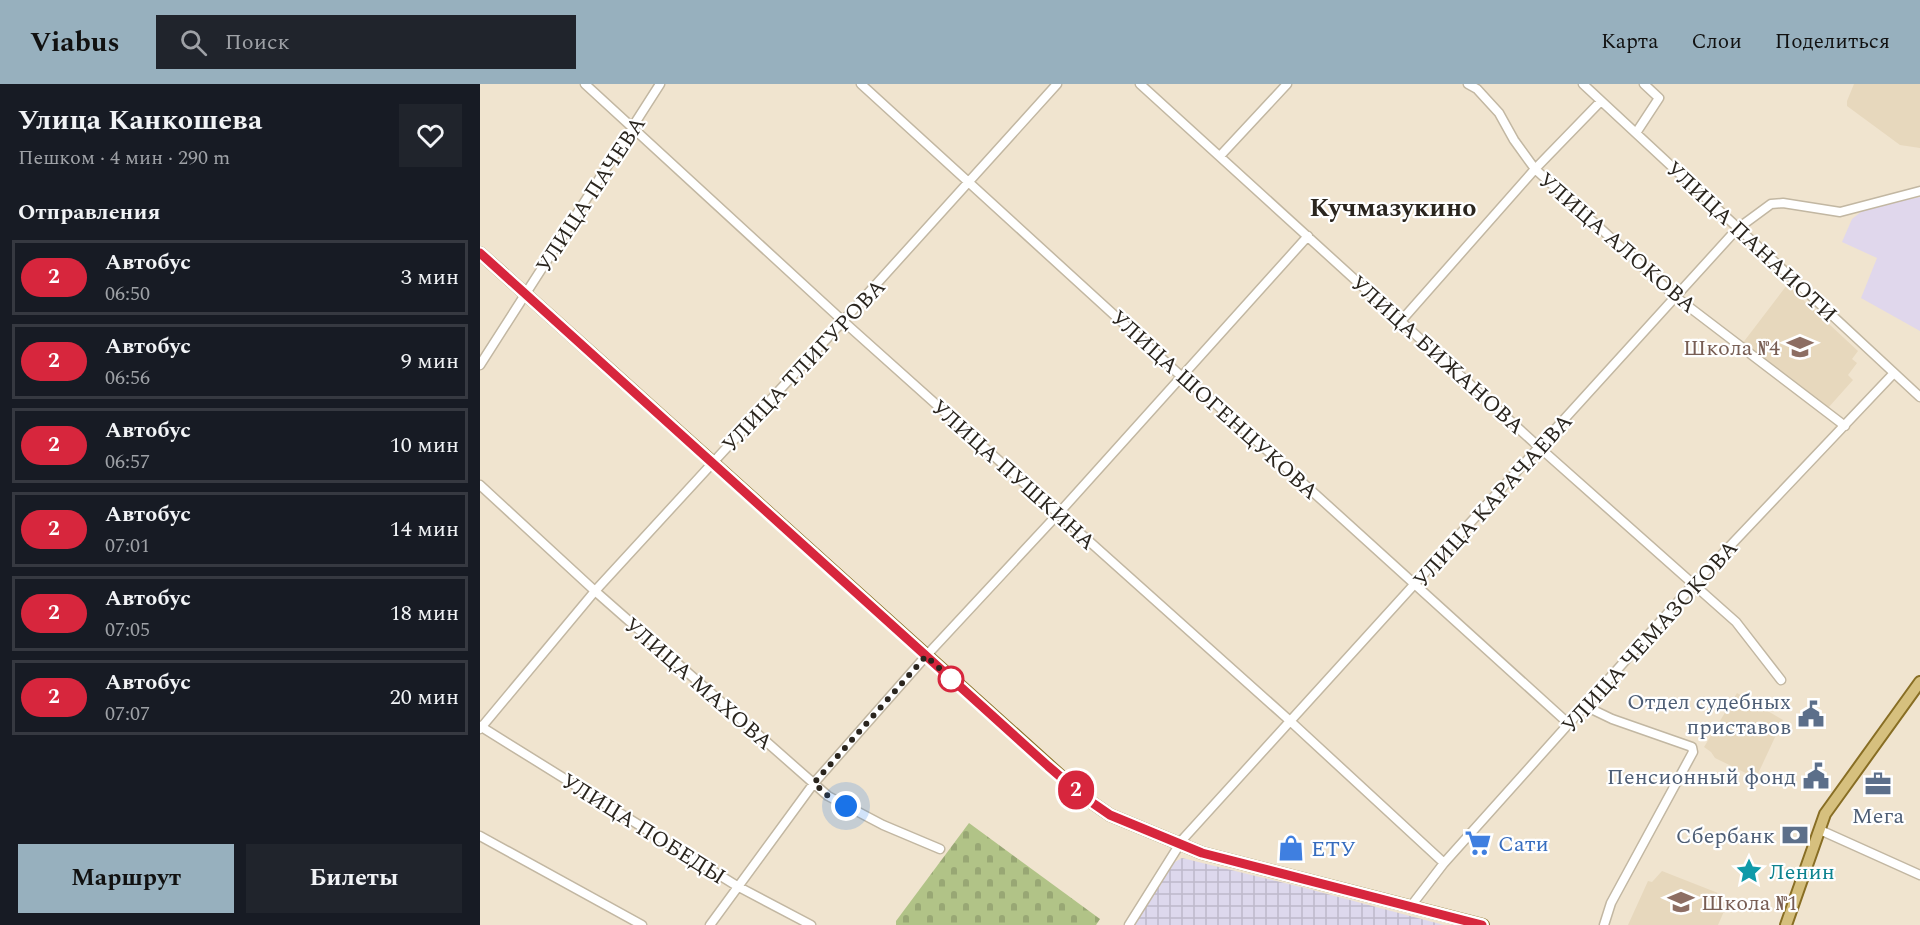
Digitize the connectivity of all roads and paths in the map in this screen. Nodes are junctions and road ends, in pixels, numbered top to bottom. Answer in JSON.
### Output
{"nodes":[{"id":1,"x":585,"y":84,"type":"edge"},
{"id":2,"x":660,"y":84,"type":"edge"},
{"id":3,"x":861,"y":84,"type":"edge"},
{"id":4,"x":1057,"y":84,"type":"edge"},
{"id":5,"x":1140,"y":84,"type":"edge"},
{"id":6,"x":1287,"y":84,"type":"edge"},
{"id":7,"x":1468,"y":84,"type":"edge"},
{"id":8,"x":1583,"y":84,"type":"edge"},
{"id":9,"x":1644,"y":84,"type":"edge"},
{"id":10,"x":1601,"y":101,"type":"junction"},
{"id":11,"x":634,"y":128,"type":"junction"},
{"id":12,"x":1636,"y":133,"type":"junction"},
{"id":13,"x":1220,"y":156,"type":"junction"},
{"id":14,"x":1535,"y":170,"type":"junction"},
{"id":15,"x":969,"y":181,"type":"junction"},
{"id":16,"x":1920,"y":191,"type":"edge"},
{"id":17,"x":1737,"y":229,"type":"junction"},
{"id":18,"x":1308,"y":236,"type":"junction"},
{"id":19,"x":480,"y":254,"type":"edge"},
{"id":20,"x":524,"y":293,"type":"junction"},
{"id":21,"x":1676,"y":297,"type":"junction"},
{"id":22,"x":843,"y":321,"type":"junction"},
{"id":23,"x":1401,"y":321,"type":"junction"},
{"id":24,"x":480,"y":365,"type":"edge"},
{"id":25,"x":1894,"y":373,"type":"junction"},
{"id":26,"x":1181,"y":376,"type":"junction"},
{"id":27,"x":1920,"y":397,"type":"edge"},
{"id":28,"x":1845,"y":426,"type":"junction"},
{"id":29,"x":1540,"y":447,"type":"junction"},
{"id":30,"x":712,"y":463,"type":"junction"},
{"id":31,"x":480,"y":485,"type":"edge"},
{"id":32,"x":1058,"y":514,"type":"junction"},
{"id":33,"x":1415,"y":584,"type":"junction"},
{"id":34,"x":1693,"y":585,"type":"junction"},
{"id":35,"x":595,"y":591,"type":"junction"},
{"id":36,"x":926,"y":656,"type":"junction"},
{"id":37,"x":1781,"y":680,"type":"dead end"},
{"id":38,"x":1920,"y":682,"type":"edge"},
{"id":39,"x":1585,"y":706,"type":"junction"},
{"id":40,"x":1289,"y":720,"type":"junction"},
{"id":41,"x":1569,"y":724,"type":"junction"},
{"id":42,"x":481,"y":727,"type":"edge"},
{"id":43,"x":814,"y":783,"type":"junction"},
{"id":44,"x":1820,"y":830,"type":"junction"},
{"id":45,"x":480,"y":836,"type":"edge"},
{"id":46,"x":1179,"y":844,"type":"junction"},
{"id":47,"x":940,"y":849,"type":"dead end"},
{"id":48,"x":1444,"y":863,"type":"junction"},
{"id":49,"x":1920,"y":875,"type":"edge"},
{"id":50,"x":737,"y":886,"type":"junction"},
{"id":51,"x":1411,"y":906,"type":"junction"},
{"id":52,"x":1785,"y":922,"type":"edge"},
{"id":53,"x":642,"y":925,"type":"edge"},
{"id":54,"x":710,"y":925,"type":"edge"},
{"id":55,"x":811,"y":925,"type":"edge"},
{"id":56,"x":1129,"y":925,"type":"edge"},
{"id":57,"x":1483,"y":925,"type":"edge"},
{"id":58,"x":1604,"y":925,"type":"edge"}],
"edges":[{"from":1,"to":11,"type":"street","name":"УЛИЦА ПУШКИНА"},
{"from":2,"to":11,"type":"street","name":"УЛИЦА ПАЧЕВА"},
{"from":3,"to":15,"type":"street","name":"УЛИЦА ШОГЕНЦУКОВА"},
{"from":4,"to":15,"type":"street","name":"УЛИЦА ТЛИГУРОВА"},
{"from":5,"to":13,"type":"street","name":"УЛИЦА БИЖАНОВА"},
{"from":6,"to":13,"type":"street"},
{"from":7,"to":14,"type":"street","name":"УЛИЦА АЛОКОВА"},
{"from":8,"to":10,"type":"street","name":"УЛИЦА ПАНАИОТИ"},
{"from":9,"to":12,"type":"street"},
{"from":10,"to":12,"type":"street","name":"УЛИЦА ПАНАИОТИ"},
{"from":10,"to":14,"type":"street"},
{"from":11,"to":20,"type":"street","name":"УЛИЦА ПАЧЕВА"},
{"from":11,"to":22,"type":"street","name":"УЛИЦА ПУШКИНА"},
{"from":12,"to":17,"type":"street","name":"УЛИЦА ПАНАИОТИ"},
{"from":13,"to":18,"type":"street","name":"УЛИЦА БИЖАНОВА"},
{"from":14,"to":21,"type":"street","name":"УЛИЦА АЛОКОВА"},
{"from":14,"to":23,"type":"street"},
{"from":15,"to":22,"type":"street","name":"УЛИЦА ТЛИГУРОВА"},
{"from":15,"to":26,"type":"street","name":"УЛИЦА ШОГЕНЦУКОВА"},
{"from":16,"to":17,"type":"street","name":"УЛИЦА КАРАЧАЕВА"},
{"from":17,"to":21,"type":"street","name":"УЛИЦА КАРАЧАЕВА"},
{"from":17,"to":25,"type":"street","name":"УЛИЦА ПАНАИОТИ"},
{"from":18,"to":23,"type":"street","name":"УЛИЦА БИЖАНОВА"},
{"from":18,"to":26,"type":"street"},
{"from":19,"to":20,"type":"main road"},
{"from":20,"to":24,"type":"street","name":"УЛИЦА ПАЧЕВА"},
{"from":20,"to":30,"type":"main road"},
{"from":21,"to":28,"type":"street","name":"УЛИЦА АЛОКОВА"},
{"from":21,"to":29,"type":"street","name":"УЛИЦА КАРАЧАЕВА"},
{"from":22,"to":30,"type":"street","name":"УЛИЦА ТЛИГУРОВА"},
{"from":22,"to":32,"type":"street","name":"УЛИЦА ПУШКИНА"},
{"from":23,"to":29,"type":"street","name":"УЛИЦА БИЖАНОВА"},
{"from":25,"to":27,"type":"street","name":"УЛИЦА ПАНАИОТИ"},
{"from":25,"to":28,"type":"street","name":"УЛИЦА ЧЕМАЗОКОВА"},
{"from":26,"to":32,"type":"street"},
{"from":26,"to":33,"type":"street","name":"УЛИЦА ШОГЕНЦУКОВА"},
{"from":28,"to":34,"type":"street","name":"УЛИЦА ЧЕМАЗОКОВА"},
{"from":29,"to":33,"type":"street","name":"УЛИЦА КАРАЧАЕВА"},
{"from":29,"to":34,"type":"street","name":"УЛИЦА БИЖАНОВА"},
{"from":30,"to":35,"type":"street","name":"УЛИЦА ТЛИГУРОВА"},
{"from":30,"to":36,"type":"main road"},
{"from":31,"to":35,"type":"street","name":"УЛИЦА МАХОВА"},
{"from":32,"to":36,"type":"street"},
{"from":32,"to":40,"type":"street","name":"УЛИЦА ПУШКИНА"},
{"from":33,"to":40,"type":"street","name":"УЛИЦА КАРАЧАЕВА"},
{"from":33,"to":41,"type":"street","name":"УЛИЦА ШОГЕНЦУКОВА"},
{"from":34,"to":37,"type":"street","name":"УЛИЦА БИЖАНОВА"},
{"from":34,"to":39,"type":"street","name":"УЛИЦА ЧЕМАЗОКОВА"},
{"from":35,"to":42,"type":"street","name":"УЛИЦА ТЛИГУРОВА"},
{"from":35,"to":43,"type":"street","name":"УЛИЦА МАХОВА"},
{"from":36,"to":43,"type":"street"},
{"from":36,"to":46,"type":"main road"},
{"from":38,"to":44,"type":"main road"},
{"from":39,"to":41,"type":"street","name":"УЛИЦА ЧЕМАЗОКОВА"},
{"from":39,"to":58,"type":"street"},
{"from":40,"to":46,"type":"street","name":"УЛИЦА КАРАЧАЕВА"},
{"from":40,"to":48,"type":"street","name":"УЛИЦА ПУШКИНА"},
{"from":41,"to":48,"type":"street","name":"УЛИЦА ЧЕМАЗОКОВА"},
{"from":42,"to":50,"type":"street","name":"УЛИЦА ПОБЕДЫ"},
{"from":43,"to":47,"type":"street","name":"УЛИЦА МАХОВА"},
{"from":43,"to":50,"type":"street"},
{"from":44,"to":49,"type":"street"},
{"from":44,"to":52,"type":"main road"},
{"from":45,"to":53,"type":"street"},
{"from":46,"to":51,"type":"main road"},
{"from":46,"to":56,"type":"street","name":"УЛИЦА КАРАЧАЕВА"},
{"from":48,"to":51,"type":"street","name":"УЛИЦА ЧЕМАЗОКОВА"},
{"from":50,"to":54,"type":"street"},
{"from":50,"to":55,"type":"street","name":"УЛИЦА ПОБЕДЫ"},
{"from":51,"to":57,"type":"main road"}]}
